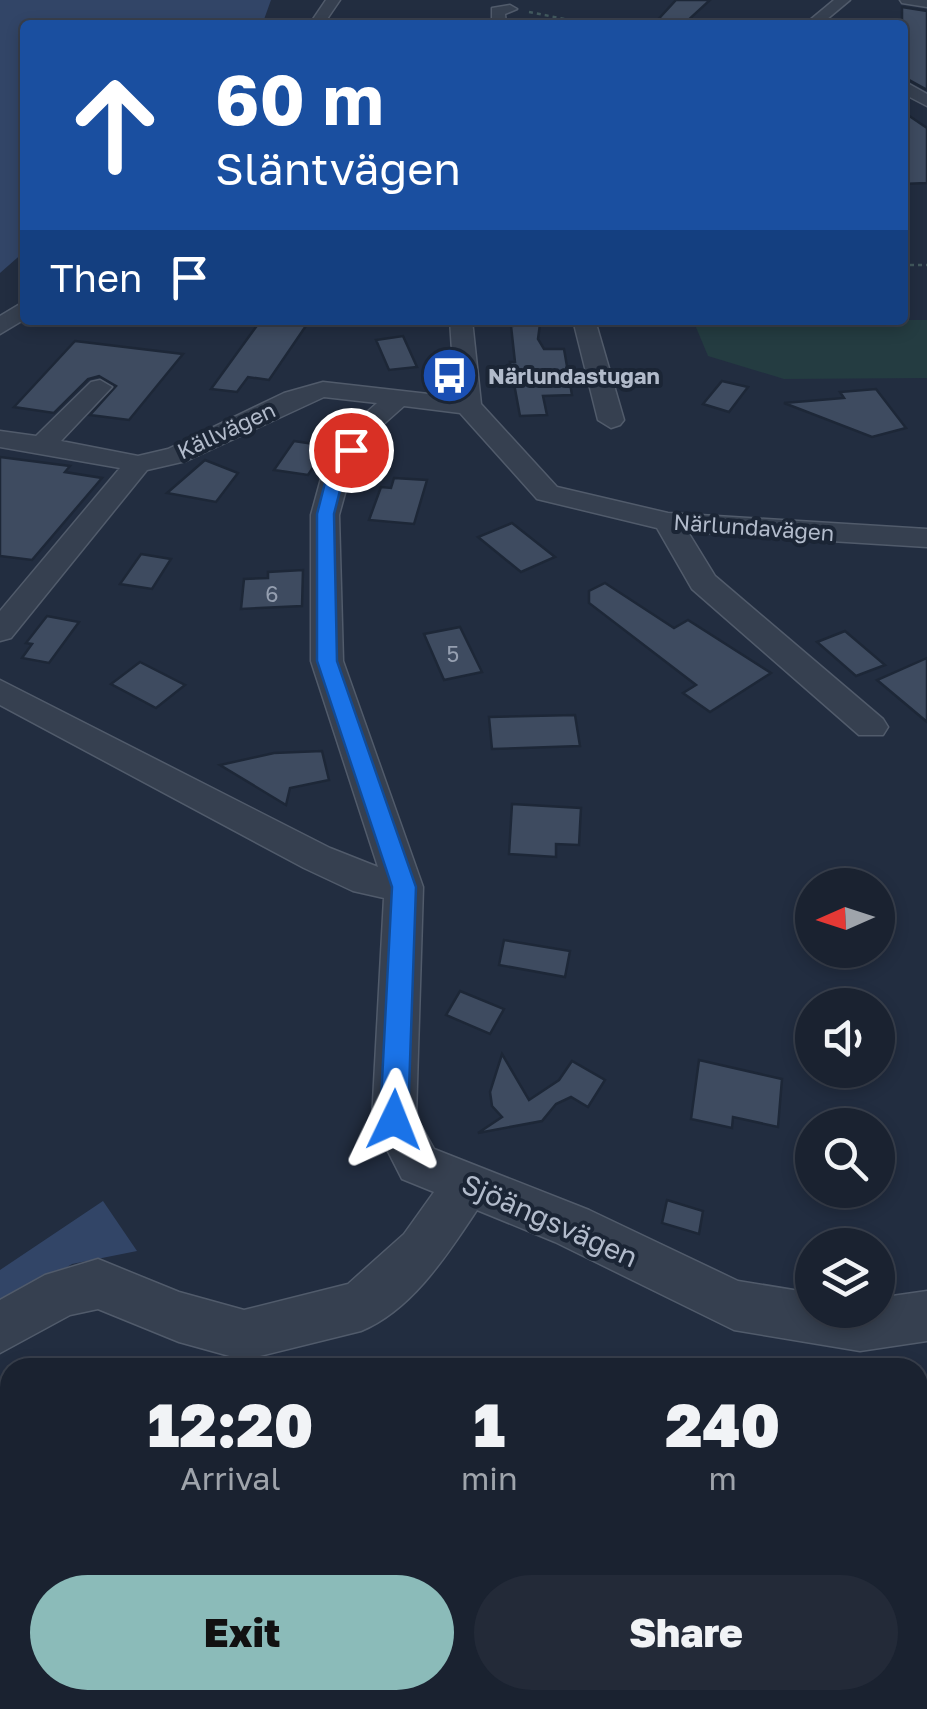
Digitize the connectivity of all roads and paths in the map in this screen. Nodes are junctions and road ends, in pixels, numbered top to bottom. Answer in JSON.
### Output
{"nodes":[{"id":1,"x":843,"y":0,"type":"edge"},
{"id":2,"x":907,"y":0,"type":"edge"},
{"id":3,"x":927,"y":3,"type":"edge"},
{"id":4,"x":510,"y":8,"type":"joint"},
{"id":5,"x":499,"y":20,"type":"edge"},
{"id":6,"x":570,"y":20,"type":"edge"},
{"id":7,"x":819,"y":20,"type":"edge"},
{"id":8,"x":20,"y":312,"type":"edge"},
{"id":9,"x":461,"y":325,"type":"edge"},
{"id":10,"x":585,"y":325,"type":"edge"},
{"id":11,"x":0,"y":327,"type":"edge"},
{"id":12,"x":100,"y":388,"type":"dead end"},
{"id":13,"x":396,"y":399,"type":"junction"},
{"id":14,"x":468,"y":406,"type":"junction"},
{"id":15,"x":611,"y":420,"type":"dead end"},
{"id":16,"x":0,"y":438,"type":"edge"},
{"id":17,"x":42,"y":445,"type":"junction"},
{"id":18,"x":138,"y":464,"type":"junction"},
{"id":19,"x":668,"y":522,"type":"junction"},
{"id":20,"x":927,"y":538,"type":"edge"},
{"id":21,"x":0,"y":631,"type":"edge"},
{"id":22,"x":0,"y":691,"type":"edge"},
{"id":23,"x":871,"y":727,"type":"dead end"},
{"id":24,"x":404,"y":887,"type":"junction"},
{"id":25,"x":467,"y":1184,"type":"junction"},
{"id":26,"x":927,"y":1316,"type":"edge"},
{"id":27,"x":0,"y":1328,"type":"edge"}],
"edges":[{"from":1,"to":7,"type":"street"},
{"from":2,"to":3,"type":"street"},
{"from":4,"to":5,"type":"street"},
{"from":4,"to":6,"type":"path"},
{"from":8,"to":11,"type":"street"},
{"from":9,"to":14,"type":"street"},
{"from":10,"to":15,"type":"street"},
{"from":12,"to":17,"type":"street"},
{"from":13,"to":14,"type":"street","name":"Källvägen"},
{"from":13,"to":18,"type":"street","name":"Källvägen"},
{"from":13,"to":24,"type":"street"},
{"from":14,"to":19,"type":"street","name":"Närlundavägen"},
{"from":16,"to":17,"type":"street","name":"Källvägen"},
{"from":17,"to":18,"type":"street","name":"Källvägen"},
{"from":18,"to":21,"type":"street"},
{"from":19,"to":20,"type":"street","name":"Närlundavägen"},
{"from":19,"to":23,"type":"street"},
{"from":22,"to":24,"type":"street"},
{"from":24,"to":25,"type":"street","name":"Sjöängsvägen"},
{"from":25,"to":26,"type":"street","name":"Sjöängsvägen"},
{"from":25,"to":27,"type":"street"}]}
